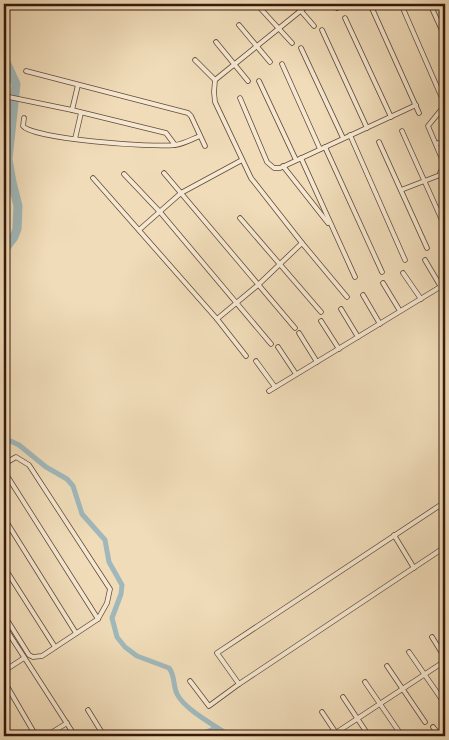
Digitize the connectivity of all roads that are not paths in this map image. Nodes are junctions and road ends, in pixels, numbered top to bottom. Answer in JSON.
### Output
{"nodes":[{"id":1,"x":295,"y":4,"type":"edge"},
{"id":2,"x":309,"y":4,"type":"edge"},
{"id":3,"x":370,"y":4,"type":"edge"},
{"id":4,"x":401,"y":4,"type":"edge"},
{"id":5,"x":430,"y":4,"type":"edge"},
{"id":6,"x":260,"y":8,"type":"dead end"},
{"id":7,"x":301,"y":10,"type":"junction"},
{"id":8,"x":345,"y":18,"type":"dead end"},
{"id":9,"x":239,"y":25,"type":"dead end"},
{"id":10,"x":314,"y":26,"type":"dead end"},
{"id":11,"x":278,"y":28,"type":"junction"},
{"id":12,"x":322,"y":30,"type":"dead end"},
{"id":13,"x":445,"y":37,"type":"edge"},
{"id":14,"x":216,"y":42,"type":"dead end"},
{"id":15,"x":292,"y":44,"type":"dead end"},
{"id":16,"x":257,"y":45,"type":"junction"},
{"id":17,"x":301,"y":48,"type":"dead end"},
{"id":18,"x":195,"y":60,"type":"dead end"},
{"id":19,"x":270,"y":62,"type":"dead end"},
{"id":20,"x":234,"y":64,"type":"junction"},
{"id":21,"x":282,"y":64,"type":"dead end"},
{"id":22,"x":26,"y":71,"type":"dead end"},
{"id":23,"x":215,"y":80,"type":"junction"},
{"id":24,"x":248,"y":80,"type":"dead end"},
{"id":25,"x":259,"y":81,"type":"dead end"},
{"id":26,"x":78,"y":85,"type":"junction"},
{"id":27,"x":4,"y":96,"type":"edge"},
{"id":28,"x":240,"y":98,"type":"dead end"},
{"id":29,"x":416,"y":105,"type":"junction"},
{"id":30,"x":72,"y":110,"type":"junction"},
{"id":31,"x":82,"y":113,"type":"junction"},
{"id":32,"x":419,"y":113,"type":"dead end"},
{"id":33,"x":391,"y":117,"type":"junction"},
{"id":34,"x":24,"y":118,"type":"dead end"},
{"id":35,"x":367,"y":128,"type":"junction"},
{"id":36,"x":402,"y":131,"type":"dead end"},
{"id":37,"x":200,"y":136,"type":"junction"},
{"id":38,"x":350,"y":136,"type":"junction"},
{"id":39,"x":343,"y":138,"type":"junction"},
{"id":40,"x":75,"y":139,"type":"junction"},
{"id":41,"x":445,"y":140,"type":"edge"},
{"id":42,"x":379,"y":142,"type":"dead end"},
{"id":43,"x":436,"y":144,"type":"junction"},
{"id":44,"x":175,"y":145,"type":"junction"},
{"id":45,"x":205,"y":146,"type":"dead end"},
{"id":46,"x":325,"y":147,"type":"junction"},
{"id":47,"x":320,"y":149,"type":"junction"},
{"id":48,"x":300,"y":158,"type":"junction"},
{"id":49,"x":242,"y":160,"type":"junction"},
{"id":50,"x":296,"y":160,"type":"junction"},
{"id":51,"x":283,"y":166,"type":"junction"},
{"id":52,"x":445,"y":167,"type":"edge"},
{"id":53,"x":164,"y":173,"type":"dead end"},
{"id":54,"x":124,"y":174,"type":"dead end"},
{"id":55,"x":440,"y":175,"type":"junction"},
{"id":56,"x":93,"y":178,"type":"dead end"},
{"id":57,"x":445,"y":178,"type":"edge"},
{"id":58,"x":425,"y":180,"type":"junction"},
{"id":59,"x":401,"y":190,"type":"junction"},
{"id":60,"x":181,"y":193,"type":"junction"},
{"id":61,"x":160,"y":212,"type":"junction"},
{"id":62,"x":240,"y":218,"type":"dead end"},
{"id":63,"x":445,"y":227,"type":"edge"},
{"id":64,"x":333,"y":228,"type":"junction"},
{"id":65,"x":139,"y":230,"type":"junction"},
{"id":66,"x":302,"y":243,"type":"junction"},
{"id":67,"x":427,"y":248,"type":"dead end"},
{"id":68,"x":405,"y":260,"type":"dead end"},
{"id":69,"x":425,"y":260,"type":"dead end"},
{"id":70,"x":280,"y":265,"type":"junction"},
{"id":71,"x":382,"y":272,"type":"dead end"},
{"id":72,"x":403,"y":272,"type":"dead end"},
{"id":73,"x":356,"y":277,"type":"dead end"},
{"id":74,"x":383,"y":283,"type":"dead end"},
{"id":75,"x":258,"y":285,"type":"junction"},
{"id":76,"x":443,"y":285,"type":"edge"},
{"id":77,"x":363,"y":295,"type":"dead end"},
{"id":78,"x":347,"y":297,"type":"dead end"},
{"id":79,"x":421,"y":299,"type":"junction"},
{"id":80,"x":237,"y":302,"type":"junction"},
{"id":81,"x":341,"y":309,"type":"dead end"},
{"id":82,"x":400,"y":311,"type":"junction"},
{"id":83,"x":320,"y":312,"type":"dead end"},
{"id":84,"x":217,"y":319,"type":"junction"},
{"id":85,"x":321,"y":321,"type":"dead end"},
{"id":86,"x":380,"y":324,"type":"junction"},
{"id":87,"x":295,"y":328,"type":"dead end"},
{"id":88,"x":299,"y":333,"type":"dead end"},
{"id":89,"x":358,"y":338,"type":"junction"},
{"id":90,"x":271,"y":344,"type":"dead end"},
{"id":91,"x":278,"y":347,"type":"dead end"},
{"id":92,"x":339,"y":349,"type":"junction"},
{"id":93,"x":246,"y":356,"type":"dead end"},
{"id":94,"x":256,"y":361,"type":"dead end"},
{"id":95,"x":317,"y":362,"type":"junction"},
{"id":96,"x":296,"y":374,"type":"junction"},
{"id":97,"x":275,"y":387,"type":"junction"},
{"id":98,"x":269,"y":391,"type":"dead end"},
{"id":99,"x":4,"y":464,"type":"edge"},
{"id":100,"x":4,"y":471,"type":"edge"},
{"id":101,"x":445,"y":502,"type":"edge"},
{"id":102,"x":4,"y":518,"type":"edge"},
{"id":103,"x":394,"y":536,"type":"junction"},
{"id":104,"x":445,"y":548,"type":"edge"},
{"id":105,"x":4,"y":567,"type":"edge"},
{"id":106,"x":414,"y":568,"type":"junction"},
{"id":107,"x":4,"y":615,"type":"edge"},
{"id":108,"x":98,"y":618,"type":"junction"},
{"id":109,"x":4,"y":626,"type":"edge"},
{"id":110,"x":76,"y":633,"type":"junction"},
{"id":111,"x":432,"y":637,"type":"dead end"},
{"id":112,"x":55,"y":647,"type":"junction"},
{"id":113,"x":409,"y":652,"type":"dead end"},
{"id":114,"x":24,"y":658,"type":"junction"},
{"id":115,"x":445,"y":660,"type":"edge"},
{"id":116,"x":387,"y":666,"type":"dead end"},
{"id":117,"x":4,"y":671,"type":"edge"},
{"id":118,"x":425,"y":675,"type":"junction"},
{"id":119,"x":4,"y":681,"type":"edge"},
{"id":120,"x":190,"y":681,"type":"dead end"},
{"id":121,"x":365,"y":682,"type":"dead end"},
{"id":122,"x":239,"y":684,"type":"junction"},
{"id":123,"x":403,"y":689,"type":"junction"},
{"id":124,"x":343,"y":697,"type":"dead end"},
{"id":125,"x":380,"y":704,"type":"junction"},
{"id":126,"x":445,"y":704,"type":"edge"},
{"id":127,"x":88,"y":710,"type":"dead end"},
{"id":128,"x":322,"y":712,"type":"dead end"},
{"id":129,"x":358,"y":719,"type":"junction"},
{"id":130,"x":425,"y":722,"type":"dead end"},
{"id":131,"x":67,"y":723,"type":"junction"},
{"id":132,"x":433,"y":727,"type":"dead end"},
{"id":133,"x":337,"y":735,"type":"edge"},
{"id":134,"x":36,"y":736,"type":"edge"},
{"id":135,"x":46,"y":736,"type":"edge"},
{"id":136,"x":75,"y":736,"type":"edge"},
{"id":137,"x":104,"y":736,"type":"edge"},
{"id":138,"x":331,"y":736,"type":"edge"},
{"id":139,"x":369,"y":736,"type":"edge"},
{"id":140,"x":402,"y":736,"type":"edge"},
{"id":141,"x":440,"y":736,"type":"edge"}],
"edges":[{"from":1,"to":7,"type":"street"},
{"from":2,"to":7,"type":"street"},
{"from":3,"to":29,"type":"street"},
{"from":4,"to":43,"type":"street"},
{"from":5,"to":13,"type":"street"},
{"from":6,"to":11,"type":"street"},
{"from":7,"to":10,"type":"street"},
{"from":7,"to":11,"type":"street"},
{"from":8,"to":33,"type":"street"},
{"from":9,"to":16,"type":"street"},
{"from":11,"to":15,"type":"street"},
{"from":11,"to":16,"type":"street"},
{"from":12,"to":35,"type":"street"},
{"from":14,"to":20,"type":"street"},
{"from":16,"to":19,"type":"street"},
{"from":16,"to":20,"type":"street"},
{"from":17,"to":39,"type":"street"},
{"from":18,"to":23,"type":"street"},
{"from":20,"to":23,"type":"street"},
{"from":20,"to":24,"type":"street"},
{"from":21,"to":47,"type":"street"},
{"from":22,"to":26,"type":"street"},
{"from":23,"to":49,"type":"street"},
{"from":25,"to":50,"type":"street"},
{"from":26,"to":30,"type":"street"},
{"from":26,"to":37,"type":"street"},
{"from":27,"to":30,"type":"street"},
{"from":28,"to":51,"type":"street"},
{"from":29,"to":32,"type":"street"},
{"from":29,"to":33,"type":"street"},
{"from":30,"to":31,"type":"street"},
{"from":31,"to":40,"type":"street"},
{"from":31,"to":44,"type":"street"},
{"from":33,"to":35,"type":"street"},
{"from":34,"to":40,"type":"street"},
{"from":35,"to":38,"type":"street"},
{"from":36,"to":58,"type":"street"},
{"from":37,"to":44,"type":"street"},
{"from":37,"to":45,"type":"street"},
{"from":38,"to":39,"type":"street"},
{"from":38,"to":68,"type":"street"},
{"from":39,"to":46,"type":"street"},
{"from":40,"to":44,"type":"street"},
{"from":41,"to":43,"type":"street"},
{"from":42,"to":59,"type":"street"},
{"from":43,"to":52,"type":"street"},
{"from":46,"to":47,"type":"street"},
{"from":46,"to":71,"type":"street"},
{"from":47,"to":48,"type":"street"},
{"from":48,"to":50,"type":"street"},
{"from":48,"to":64,"type":"street"},
{"from":49,"to":60,"type":"street"},
{"from":49,"to":66,"type":"street"},
{"from":50,"to":51,"type":"street"},
{"from":51,"to":64,"type":"street"},
{"from":52,"to":55,"type":"street"},
{"from":53,"to":60,"type":"street"},
{"from":54,"to":61,"type":"street"},
{"from":55,"to":57,"type":"street"},
{"from":55,"to":58,"type":"street"},
{"from":56,"to":65,"type":"street"},
{"from":58,"to":59,"type":"street"},
{"from":58,"to":63,"type":"street"},
{"from":59,"to":67,"type":"street"},
{"from":60,"to":61,"type":"street"},
{"from":60,"to":75,"type":"street"},
{"from":61,"to":65,"type":"street"},
{"from":61,"to":80,"type":"street"},
{"from":62,"to":70,"type":"street"},
{"from":64,"to":73,"type":"street"},
{"from":65,"to":84,"type":"street"},
{"from":66,"to":70,"type":"street"},
{"from":66,"to":78,"type":"street"},
{"from":69,"to":76,"type":"street"},
{"from":70,"to":75,"type":"street"},
{"from":70,"to":83,"type":"street"},
{"from":72,"to":79,"type":"street"},
{"from":74,"to":82,"type":"street"},
{"from":75,"to":80,"type":"street"},
{"from":75,"to":87,"type":"street"},
{"from":76,"to":79,"type":"street"},
{"from":77,"to":86,"type":"street"},
{"from":79,"to":82,"type":"street"},
{"from":80,"to":84,"type":"street"},
{"from":80,"to":90,"type":"street"},
{"from":81,"to":89,"type":"street"},
{"from":82,"to":86,"type":"street"},
{"from":84,"to":93,"type":"street"},
{"from":85,"to":92,"type":"street"},
{"from":86,"to":89,"type":"street"},
{"from":88,"to":95,"type":"street"},
{"from":89,"to":92,"type":"street"},
{"from":91,"to":96,"type":"street"},
{"from":92,"to":95,"type":"street"},
{"from":94,"to":97,"type":"street"},
{"from":95,"to":96,"type":"street"},
{"from":96,"to":97,"type":"street"},
{"from":97,"to":98,"type":"street"},
{"from":99,"to":108,"type":"street"},
{"from":100,"to":108,"type":"street"},
{"from":101,"to":103,"type":"street"},
{"from":102,"to":110,"type":"street"},
{"from":103,"to":106,"type":"street"},
{"from":103,"to":122,"type":"street"},
{"from":104,"to":106,"type":"street"},
{"from":105,"to":112,"type":"street"},
{"from":106,"to":122,"type":"street"},
{"from":107,"to":112,"type":"street"},
{"from":108,"to":110,"type":"street"},
{"from":109,"to":114,"type":"street"},
{"from":110,"to":112,"type":"street"},
{"from":111,"to":115,"type":"street"},
{"from":113,"to":118,"type":"street"},
{"from":114,"to":117,"type":"street"},
{"from":114,"to":131,"type":"street"},
{"from":115,"to":118,"type":"street"},
{"from":116,"to":123,"type":"street"},
{"from":118,"to":123,"type":"street"},
{"from":118,"to":126,"type":"street"},
{"from":119,"to":134,"type":"street"},
{"from":120,"to":122,"type":"street"},
{"from":121,"to":125,"type":"street"},
{"from":123,"to":125,"type":"street"},
{"from":123,"to":130,"type":"street"},
{"from":124,"to":129,"type":"street"},
{"from":125,"to":129,"type":"street"},
{"from":125,"to":140,"type":"street"},
{"from":127,"to":137,"type":"street"},
{"from":128,"to":133,"type":"street"},
{"from":129,"to":133,"type":"street"},
{"from":129,"to":139,"type":"street"},
{"from":131,"to":135,"type":"street"},
{"from":131,"to":136,"type":"street"},
{"from":132,"to":141,"type":"street"},
{"from":133,"to":138,"type":"street"}]}
